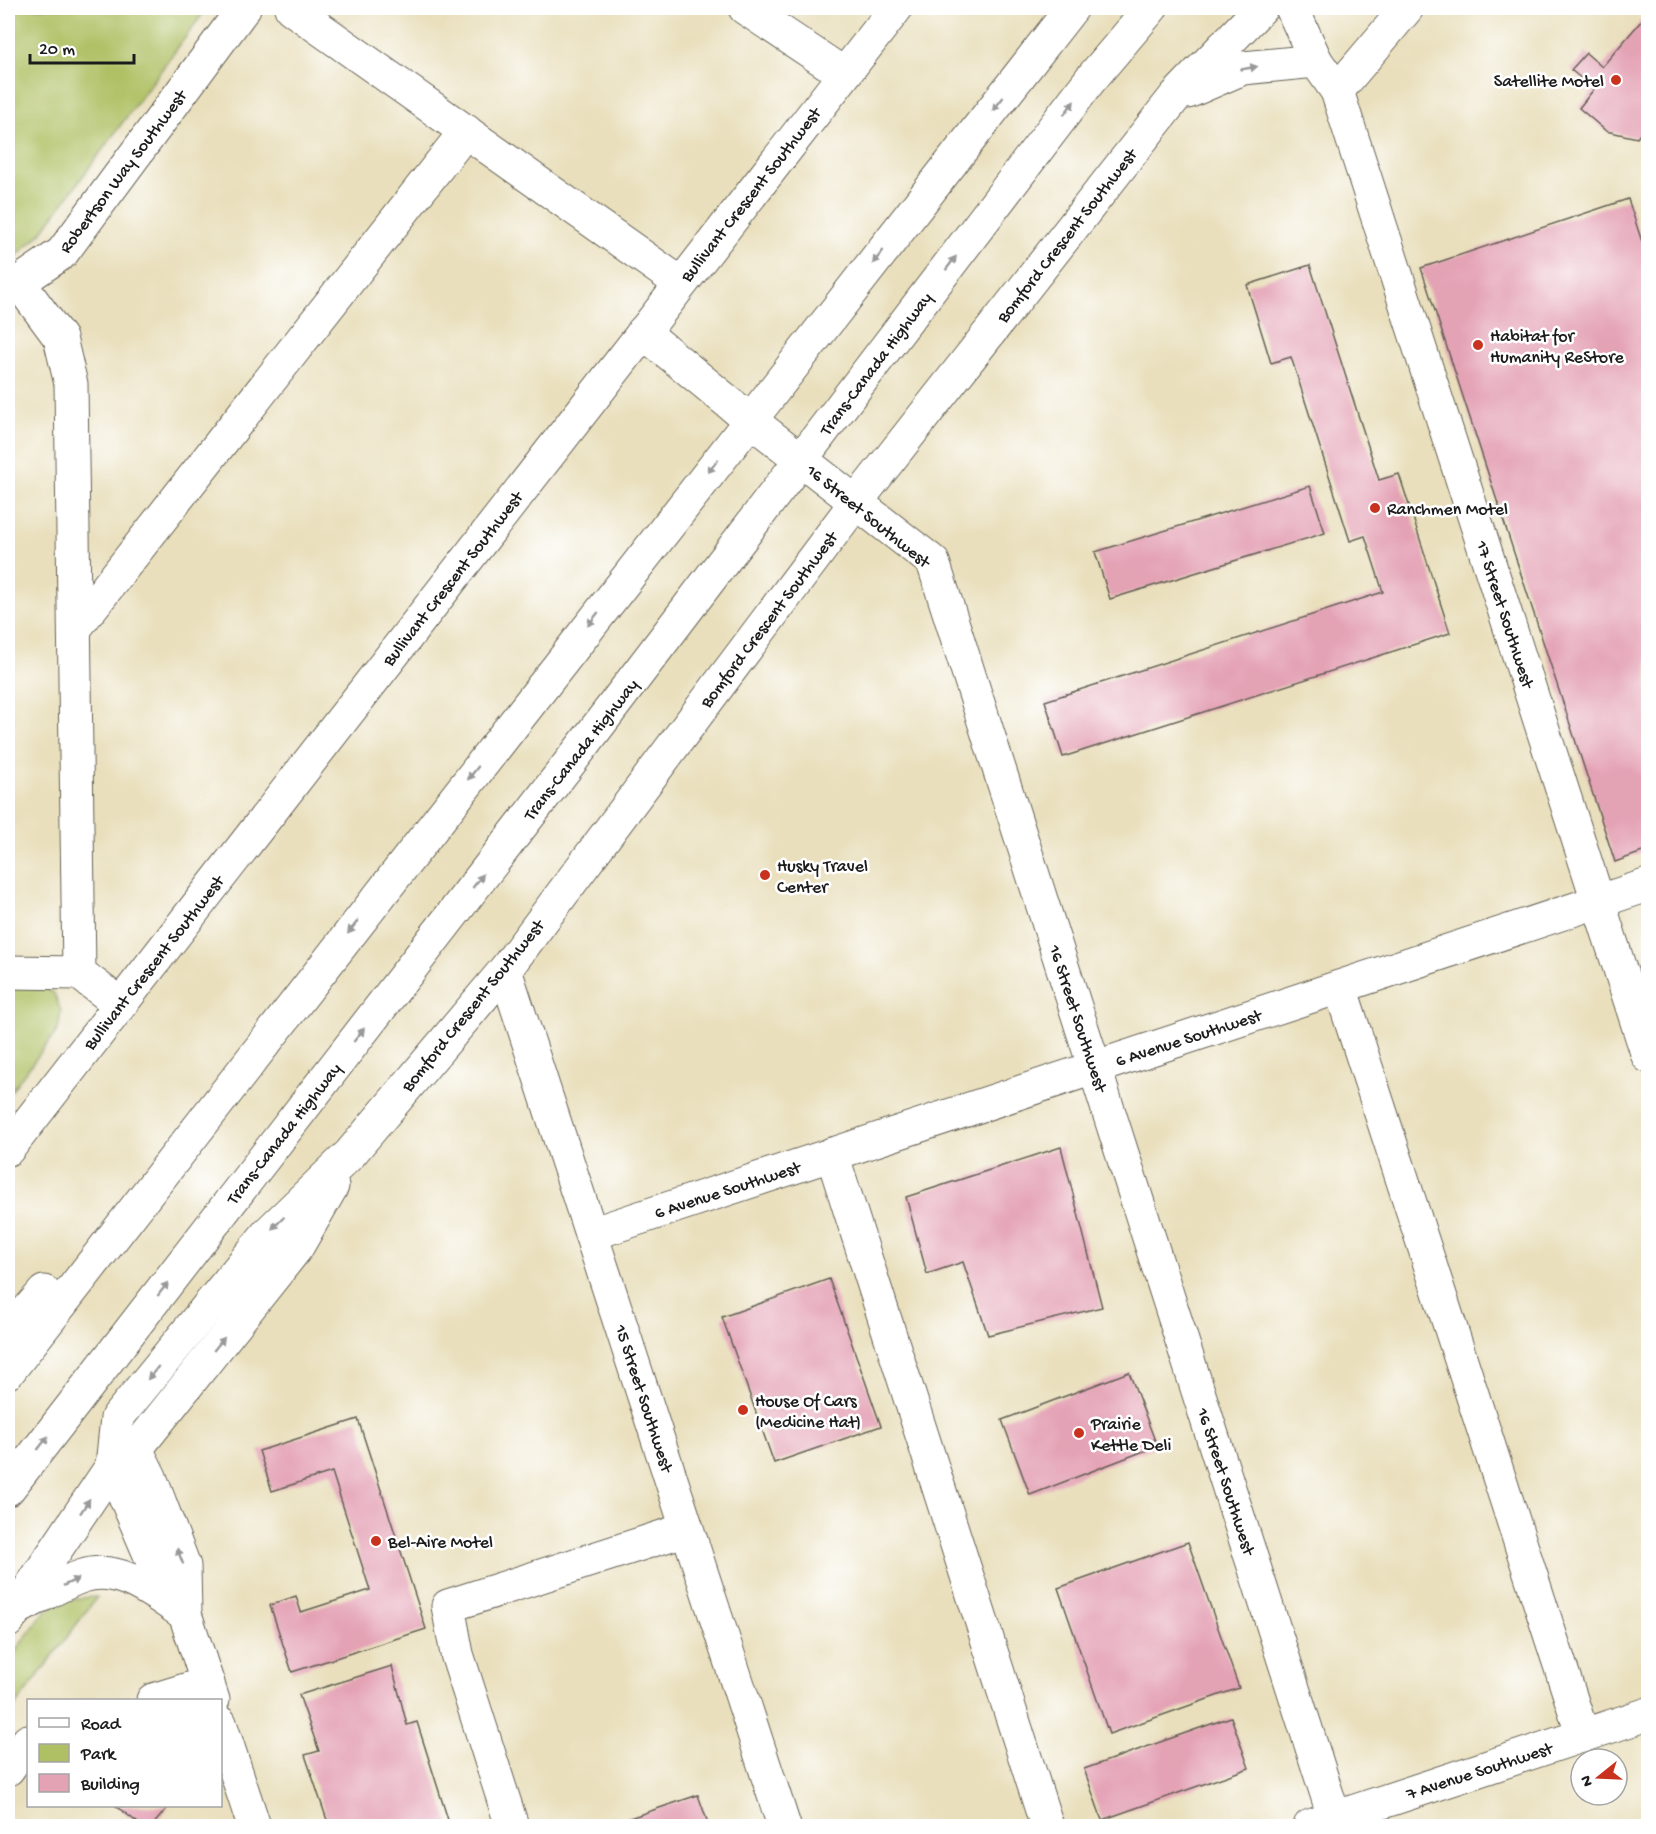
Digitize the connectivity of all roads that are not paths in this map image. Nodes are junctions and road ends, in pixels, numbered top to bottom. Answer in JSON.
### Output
{"nodes":[{"id":1,"x":244,"y":8,"type":"edge"},
{"id":2,"x":291,"y":8,"type":"edge"},
{"id":3,"x":745,"y":8,"type":"edge"},
{"id":4,"x":896,"y":8,"type":"edge"},
{"id":5,"x":1072,"y":8,"type":"edge"},
{"id":6,"x":1151,"y":8,"type":"edge"},
{"id":7,"x":1261,"y":8,"type":"edge"},
{"id":8,"x":1292,"y":8,"type":"edge"},
{"id":9,"x":1407,"y":8,"type":"edge"},
{"id":10,"x":1316,"y":61,"type":"junction"},
{"id":11,"x":844,"y":74,"type":"junction"},
{"id":12,"x":1337,"y":91,"type":"junction"},
{"id":13,"x":1175,"y":97,"type":"junction"},
{"id":14,"x":466,"y":131,"type":"junction"},
{"id":15,"x":680,"y":283,"type":"junction"},
{"id":16,"x":14,"y":287,"type":"edge"},
{"id":17,"x":643,"y":332,"type":"junction"},
{"id":18,"x":750,"y":420,"type":"junction"},
{"id":19,"x":801,"y":460,"type":"junction"},
{"id":20,"x":856,"y":502,"type":"junction"},
{"id":21,"x":76,"y":627,"type":"junction"},
{"id":22,"x":1648,"y":885,"type":"edge"},
{"id":23,"x":1599,"y":902,"type":"junction"},
{"id":24,"x":505,"y":970,"type":"junction"},
{"id":25,"x":8,"y":972,"type":"edge"},
{"id":26,"x":80,"y":973,"type":"junction"},
{"id":27,"x":1340,"y":987,"type":"junction"},
{"id":28,"x":120,"y":1004,"type":"junction"},
{"id":29,"x":1648,"y":1056,"type":"edge"},
{"id":30,"x":245,"y":1067,"type":"junction"},
{"id":31,"x":1095,"y":1068,"type":"junction"},
{"id":32,"x":8,"y":1149,"type":"edge"},
{"id":33,"x":832,"y":1154,"type":"junction"},
{"id":34,"x":591,"y":1234,"type":"junction"},
{"id":35,"x":8,"y":1333,"type":"edge"},
{"id":36,"x":8,"y":1371,"type":"edge"},
{"id":37,"x":124,"y":1458,"type":"junction"},
{"id":38,"x":8,"y":1489,"type":"edge"},
{"id":39,"x":687,"y":1528,"type":"junction"},
{"id":40,"x":13,"y":1614,"type":"edge"},
{"id":41,"x":185,"y":1614,"type":"junction"},
{"id":42,"x":210,"y":1692,"type":"edge"},
{"id":43,"x":166,"y":1699,"type":"edge"},
{"id":44,"x":1648,"y":1714,"type":"edge"},
{"id":45,"x":222,"y":1729,"type":"edge"},
{"id":46,"x":1583,"y":1736,"type":"junction"},
{"id":47,"x":27,"y":1742,"type":"edge"},
{"id":48,"x":8,"y":1769,"type":"edge"},
{"id":49,"x":1327,"y":1824,"type":"edge"},
{"id":50,"x":254,"y":1827,"type":"edge"},
{"id":51,"x":512,"y":1827,"type":"edge"},
{"id":52,"x":784,"y":1827,"type":"edge"},
{"id":53,"x":1047,"y":1827,"type":"edge"}],
"edges":[{"from":1,"to":16,"type":"main road","name":"Robertson Way Southwest"},
{"from":2,"to":14,"type":"main road"},
{"from":3,"to":11,"type":"main road"},
{"from":4,"to":11,"type":"main road","name":"Bullivant Crescent Southwest"},
{"from":5,"to":18,"type":"main road","one_way":true},
{"from":19,"to":6,"type":"main road","name":"Trans-Canada Highway","one_way":true},
{"from":7,"to":13,"type":"main road","name":"Bomford Crescent Southwest"},
{"from":8,"to":10,"type":"main road","name":"17 Street Southwest"},
{"from":9,"to":12,"type":"main road"},
{"from":10,"to":12,"type":"main road","name":"17 Street Southwest"},
{"from":13,"to":10,"type":"main road","one_way":true},
{"from":11,"to":15,"type":"main road","name":"Bullivant Crescent Southwest"},
{"from":12,"to":23,"type":"main road","name":"17 Street Southwest"},
{"from":13,"to":20,"type":"main road","name":"Bomford Crescent Southwest"},
{"from":14,"to":15,"type":"main road"},
{"from":14,"to":21,"type":"main road"},
{"from":15,"to":17,"type":"main road","name":"Bullivant Crescent Southwest"},
{"from":16,"to":21,"type":"main road"},
{"from":17,"to":18,"type":"main road","name":"16 Street Southwest"},
{"from":17,"to":28,"type":"main road","name":"Bullivant Crescent Southwest"},
{"from":18,"to":19,"type":"main road","name":"16 Street Southwest"},
{"from":18,"to":30,"type":"main road","one_way":true},
{"from":19,"to":20,"type":"main road","name":"16 Street Southwest"},
{"from":38,"to":19,"type":"main road","name":"Trans-Canada Highway","one_way":true},
{"from":20,"to":24,"type":"main road","name":"Bomford Crescent Southwest"},
{"from":20,"to":31,"type":"main road","name":"16 Street Southwest"},
{"from":21,"to":26,"type":"main road"},
{"from":22,"to":23,"type":"main road","name":"6 Avenue Southwest"},
{"from":23,"to":27,"type":"main road","name":"6 Avenue Southwest"},
{"from":23,"to":29,"type":"main road","name":"17 Street Southwest"},
{"from":24,"to":34,"type":"main road","name":"15 Street Southwest"},
{"from":24,"to":37,"type":"main road","name":"Bomford Crescent Southwest"},
{"from":25,"to":26,"type":"main road"},
{"from":26,"to":28,"type":"main road"},
{"from":27,"to":31,"type":"main road","name":"6 Avenue Southwest"},
{"from":27,"to":46,"type":"main road"},
{"from":28,"to":32,"type":"main road","name":"Bullivant Crescent Southwest"},
{"from":30,"to":35,"type":"main road"},
{"from":30,"to":36,"type":"main road"},
{"from":31,"to":33,"type":"main road","name":"6 Avenue Southwest"},
{"from":31,"to":49,"type":"main road","name":"16 Street Southwest"},
{"from":33,"to":34,"type":"main road","name":"6 Avenue Southwest"},
{"from":33,"to":53,"type":"main road"},
{"from":34,"to":39,"type":"main road","name":"15 Street Southwest"},
{"from":40,"to":37,"type":"main road","one_way":true},
{"from":37,"to":41,"type":"main road"},
{"from":39,"to":51,"type":"main road"},
{"from":39,"to":52,"type":"main road","name":"15 Street Southwest"},
{"from":40,"to":41,"type":"main road","one_way":true},
{"from":41,"to":42,"type":"main road"},
{"from":42,"to":43,"type":"main road"},
{"from":44,"to":46,"type":"main road","name":"7 Avenue Southwest"},
{"from":45,"to":50,"type":"main road"},
{"from":46,"to":49,"type":"main road","name":"7 Avenue Southwest"},
{"from":47,"to":48,"type":"main road"}]}
